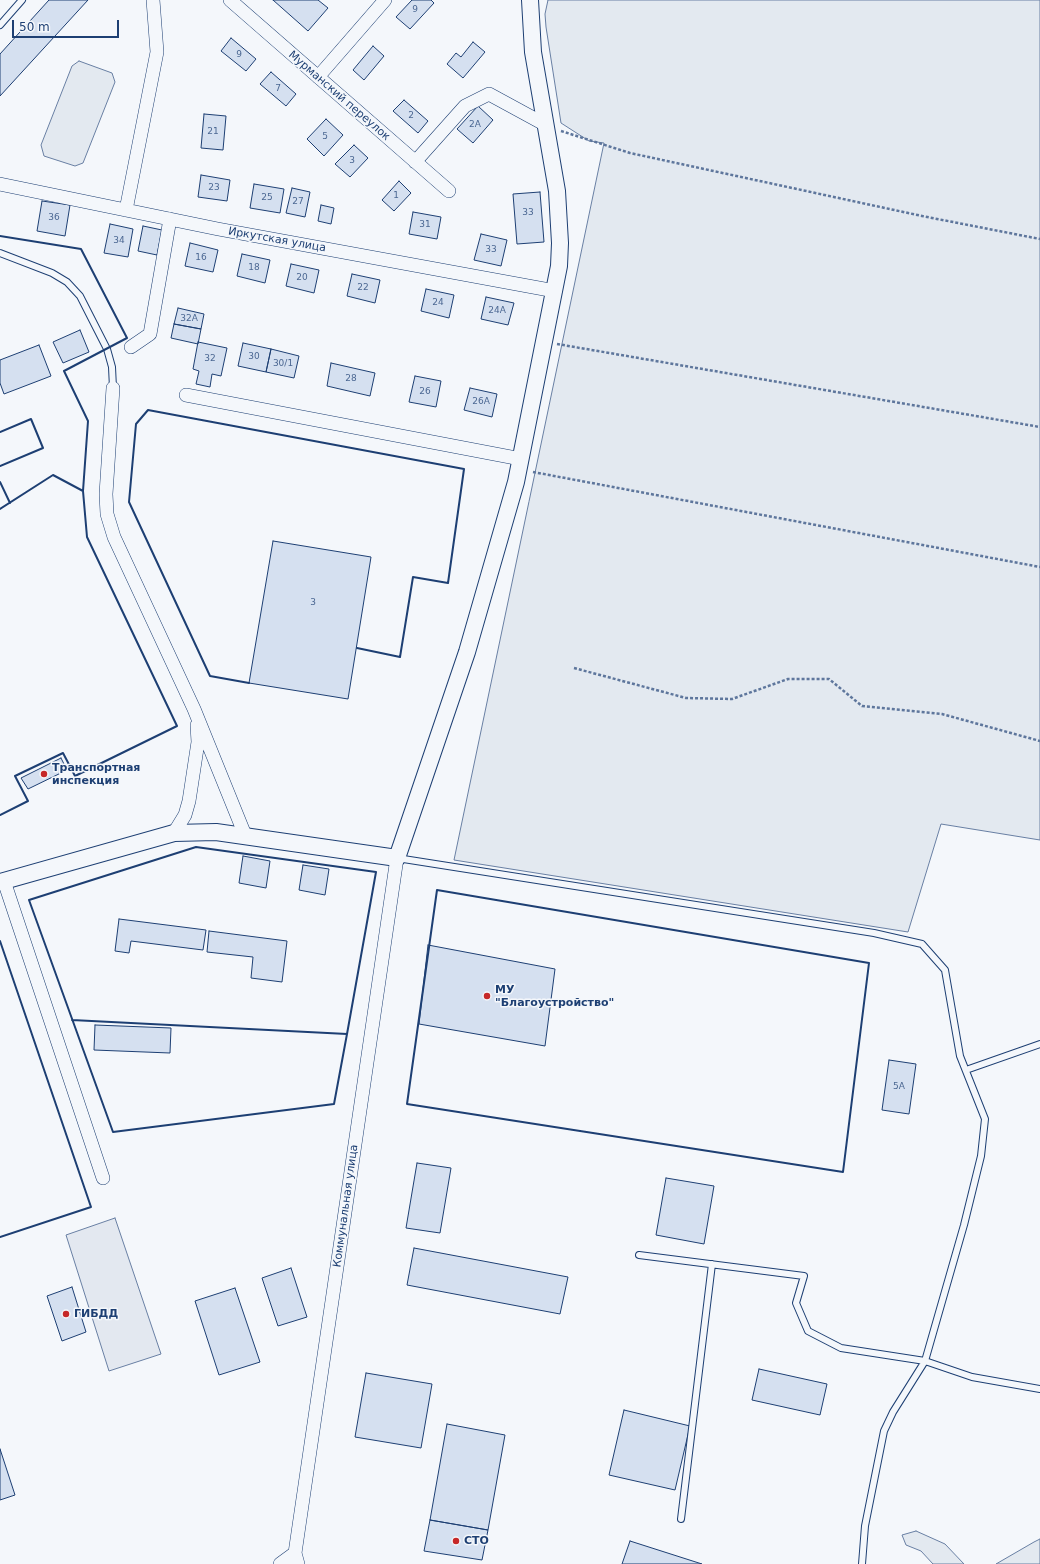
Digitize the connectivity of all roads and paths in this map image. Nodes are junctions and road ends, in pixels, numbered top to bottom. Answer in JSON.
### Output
{"nodes":[{"id":1,"x":22,"y":0,"type":"edge"},
{"id":2,"x":153,"y":0,"type":"edge"},
{"id":3,"x":230,"y":0,"type":"edge"},
{"id":4,"x":385,"y":0,"type":"edge"},
{"id":5,"x":530,"y":0,"type":"edge"},
{"id":6,"x":0,"y":25,"type":"edge"},
{"id":7,"x":318,"y":77,"type":"junction"},
{"id":8,"x":546,"y":125,"type":"junction"},
{"id":9,"x":415,"y":162,"type":"junction"},
{"id":10,"x":0,"y":184,"type":"edge"},
{"id":11,"x":449,"y":191,"type":"dead end"},
{"id":12,"x":126,"y":210,"type":"junction"},
{"id":13,"x":170,"y":219,"type":"junction"},
{"id":14,"x":1040,"y":238,"type":"edge"},
{"id":15,"x":0,"y":253,"type":"edge"},
{"id":16,"x":555,"y":291,"type":"junction"},
{"id":17,"x":544,"y":342,"type":"junction"},
{"id":18,"x":132,"y":348,"type":"dead end"},
{"id":19,"x":113,"y":388,"type":"joint"},
{"id":20,"x":186,"y":395,"type":"dead end"},
{"id":21,"x":1040,"y":427,"type":"edge"},
{"id":22,"x":520,"y":464,"type":"junction"},
{"id":23,"x":1040,"y":567,"type":"edge"},
{"id":24,"x":574,"y":668,"type":"dead end"},
{"id":25,"x":194,"y":709,"type":"junction"},
{"id":26,"x":1040,"y":741,"type":"edge"},
{"id":27,"x":174,"y":833,"type":"junction"},
{"id":28,"x":245,"y":835,"type":"junction"},
{"id":29,"x":398,"y":858,"type":"junction"},
{"id":30,"x":2,"y":882,"type":"edge"},
{"id":31,"x":1040,"y":1044,"type":"edge"},
{"id":32,"x":966,"y":1070,"type":"junction"},
{"id":33,"x":103,"y":1178,"type":"dead end"},
{"id":34,"x":639,"y":1254,"type":"dead end"},
{"id":35,"x":712,"y":1264,"type":"junction"},
{"id":36,"x":925,"y":1360,"type":"junction"},
{"id":37,"x":1040,"y":1389,"type":"edge"},
{"id":38,"x":681,"y":1519,"type":"dead end"},
{"id":39,"x":297,"y":1559,"type":"edge"},
{"id":40,"x":280,"y":1564,"type":"edge"},
{"id":41,"x":862,"y":1564,"type":"edge"}],
"edges":[{"from":1,"to":6,"type":"lane"},
{"from":2,"to":12,"type":"street"},
{"from":3,"to":7,"type":"street","name":"Мурманский переулок"},
{"from":4,"to":7,"type":"street"},
{"from":5,"to":8,"type":"street"},
{"from":7,"to":9,"type":"street","name":"Мурманский переулок"},
{"from":8,"to":9,"type":"street"},
{"from":8,"to":14,"type":"path"},
{"from":8,"to":16,"type":"street"},
{"from":9,"to":11,"type":"street","name":"Мурманский переулок"},
{"from":10,"to":12,"type":"street","name":"Иркутская улица"},
{"from":12,"to":13,"type":"street","name":"Иркутская улица"},
{"from":13,"to":16,"type":"street","name":"Иркутская улица"},
{"from":13,"to":18,"type":"street"},
{"from":15,"to":19,"type":"lane"},
{"from":16,"to":17,"type":"street"},
{"from":17,"to":21,"type":"path"},
{"from":17,"to":22,"type":"street"},
{"from":19,"to":25,"type":"street"},
{"from":20,"to":22,"type":"street"},
{"from":22,"to":23,"type":"path"},
{"from":22,"to":29,"type":"street"},
{"from":24,"to":26,"type":"path"},
{"from":25,"to":27,"type":"street"},
{"from":25,"to":28,"type":"street"},
{"from":27,"to":28,"type":"street"},
{"from":27,"to":30,"type":"street"},
{"from":28,"to":29,"type":"street"},
{"from":29,"to":32,"type":"lane"},
{"from":29,"to":39,"type":"street","name":"Коммунальная улица"},
{"from":30,"to":33,"type":"street"},
{"from":31,"to":32,"type":"lane"},
{"from":32,"to":36,"type":"lane"},
{"from":34,"to":35,"type":"lane"},
{"from":35,"to":36,"type":"lane"},
{"from":35,"to":38,"type":"lane"},
{"from":36,"to":37,"type":"lane"},
{"from":36,"to":41,"type":"lane"},
{"from":39,"to":40,"type":"street"}]}
